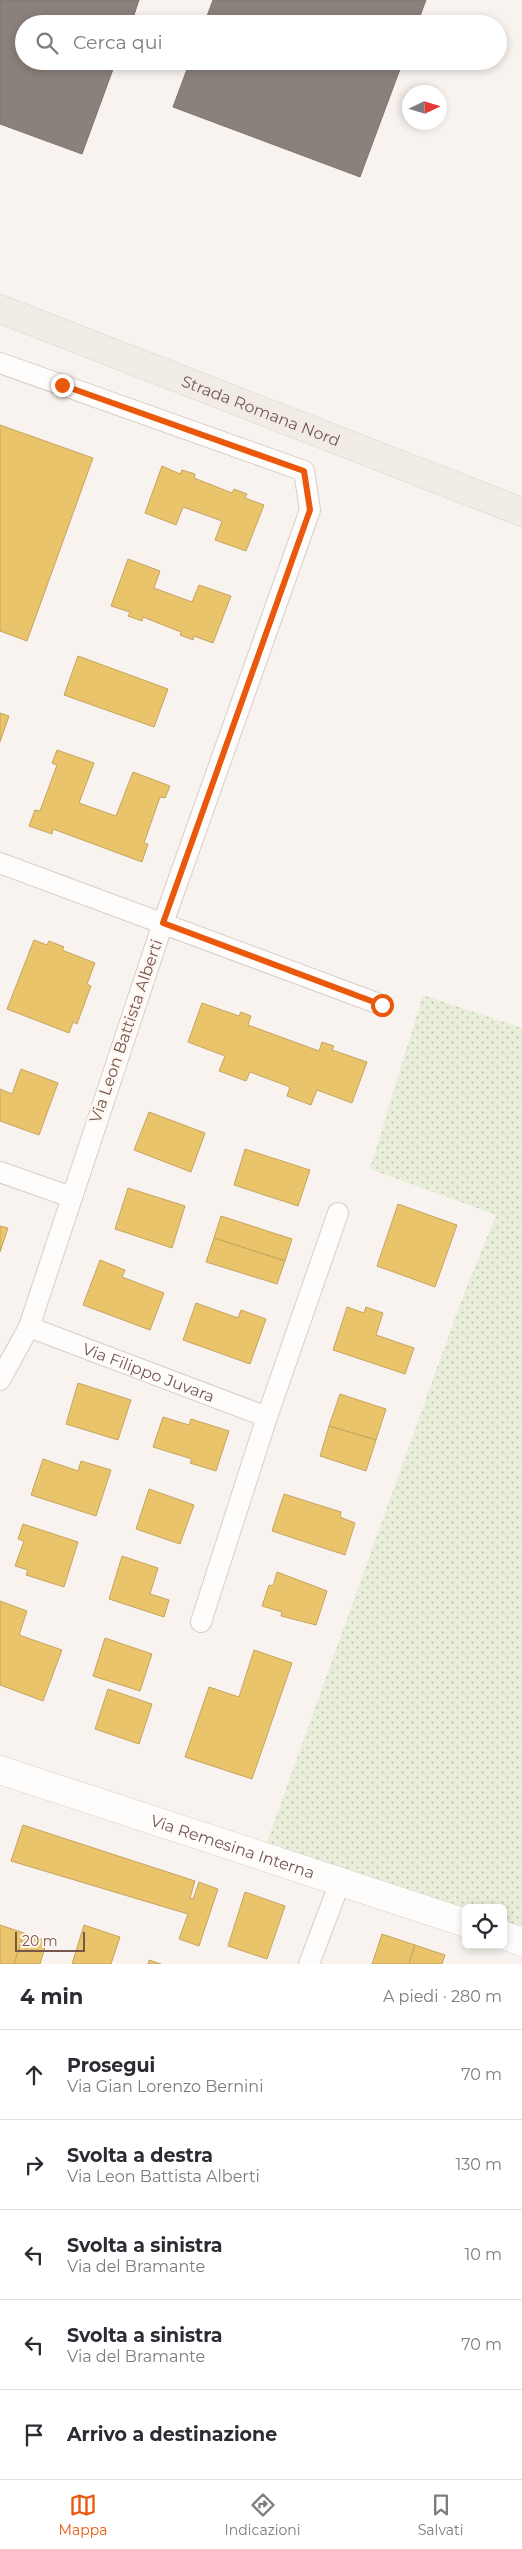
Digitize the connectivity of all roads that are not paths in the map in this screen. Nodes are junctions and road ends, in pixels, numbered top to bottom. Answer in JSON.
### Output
{"nodes":[{"id":1,"x":0,"y":309,"type":"edge"},
{"id":2,"x":0,"y":363,"type":"edge"},
{"id":3,"x":522,"y":512,"type":"edge"},
{"id":4,"x":0,"y":863,"type":"edge"},
{"id":5,"x":163,"y":923,"type":"junction"},
{"id":6,"x":382,"y":1005,"type":"dead end"},
{"id":7,"x":0,"y":1172,"type":"edge"},
{"id":8,"x":71,"y":1197,"type":"junction"},
{"id":9,"x":338,"y":1213,"type":"dead end"},
{"id":10,"x":29,"y":1327,"type":"junction"},
{"id":11,"x":0,"y":1380,"type":"edge"},
{"id":12,"x":267,"y":1416,"type":"junction"},
{"id":13,"x":201,"y":1622,"type":"dead end"},
{"id":14,"x":0,"y":1770,"type":"edge"},
{"id":15,"x":340,"y":1882,"type":"junction"},
{"id":16,"x":462,"y":1922,"type":"edge"},
{"id":17,"x":507,"y":1936,"type":"edge"},
{"id":18,"x":522,"y":1942,"type":"edge"},
{"id":19,"x":309,"y":1964,"type":"edge"}],
"edges":[{"from":1,"to":3,"type":"main road","name":"Strada Romana Nord"},
{"from":2,"to":5,"type":"street","name":"Via Leon Battista Alberti"},
{"from":4,"to":5,"type":"street"},
{"from":5,"to":6,"type":"street"},
{"from":5,"to":8,"type":"street","name":"Via Leon Battista Alberti"},
{"from":7,"to":8,"type":"street"},
{"from":8,"to":10,"type":"street","name":"Via Leon Battista Alberti"},
{"from":9,"to":12,"type":"street"},
{"from":10,"to":11,"type":"street","name":"Via Leon Battista Alberti"},
{"from":10,"to":12,"type":"street","name":"Via Filippo Juvara"},
{"from":12,"to":13,"type":"street"},
{"from":14,"to":15,"type":"street","name":"Via Remesina Interna"},
{"from":15,"to":16,"type":"street","name":"Via Remesina Interna"},
{"from":15,"to":19,"type":"street"},
{"from":17,"to":18,"type":"street"}]}
